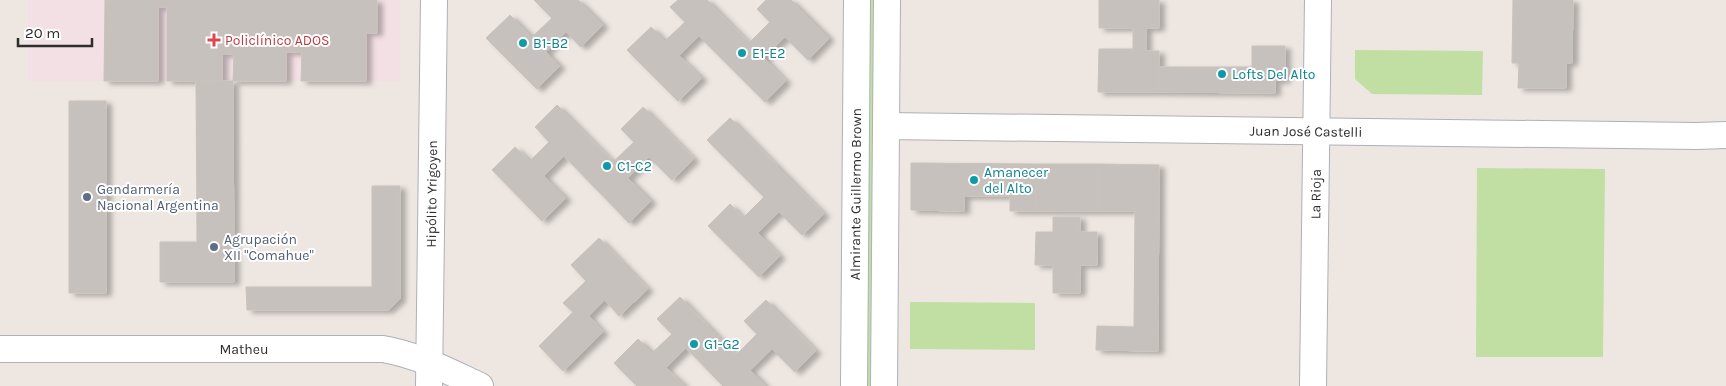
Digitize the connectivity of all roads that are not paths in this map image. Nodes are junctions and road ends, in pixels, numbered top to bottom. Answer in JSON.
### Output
{"nodes":[{"id":1,"x":434,"y":0,"type":"edge"},
{"id":2,"x":857,"y":0,"type":"edge"},
{"id":3,"x":887,"y":0,"type":"edge"},
{"id":4,"x":1318,"y":0,"type":"edge"},
{"id":5,"x":886,"y":126,"type":"junction"},
{"id":6,"x":1317,"y":131,"type":"junction"},
{"id":7,"x":1726,"y":134,"type":"edge"},
{"id":8,"x":0,"y":349,"type":"edge"},
{"id":9,"x":429,"y":374,"type":"edge"},
{"id":10,"x":480,"y":386,"type":"edge"},
{"id":11,"x":854,"y":386,"type":"edge"},
{"id":12,"x":884,"y":386,"type":"edge"},
{"id":13,"x":1313,"y":386,"type":"edge"}],
"edges":[{"from":1,"to":9,"type":"street","name":"Hipólito Yrigoyen"},
{"from":2,"to":11,"type":"street","name":"Almirante Guillermo Brown"},
{"from":3,"to":5,"type":"street"},
{"from":4,"to":6,"type":"street","name":"La Rioja"},
{"from":5,"to":6,"type":"street","name":"Juan José Castelli"},
{"from":5,"to":12,"type":"street"},
{"from":6,"to":7,"type":"street","name":"Juan José Castelli"},
{"from":6,"to":13,"type":"street","name":"La Rioja"},
{"from":8,"to":9,"type":"street","name":"Matheu"},
{"from":9,"to":10,"type":"street","name":"Matheu"}]}
